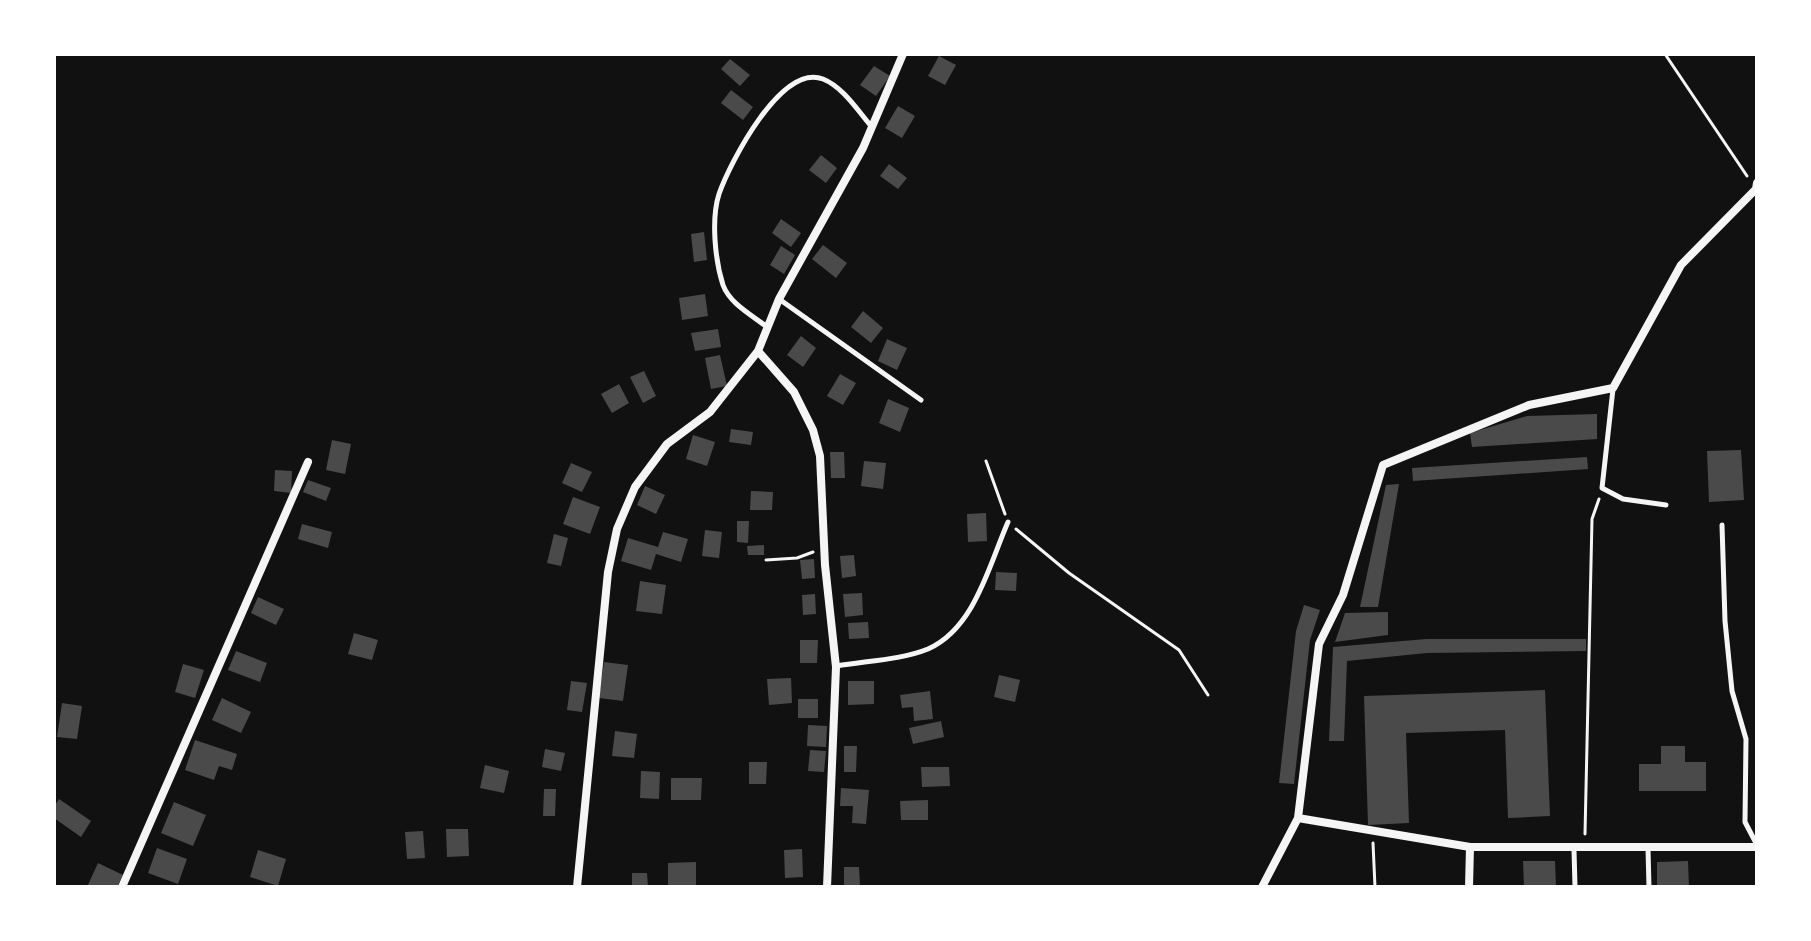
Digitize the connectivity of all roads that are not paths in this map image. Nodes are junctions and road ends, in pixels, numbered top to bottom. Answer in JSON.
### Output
{"nodes":[{"id":1,"x":903,"y":54,"type":"edge"},
{"id":2,"x":872,"y":126,"type":"junction"},
{"id":3,"x":1756,"y":186,"type":"edge"},
{"id":4,"x":779,"y":299,"type":"junction"},
{"id":5,"x":768,"y":327,"type":"junction"},
{"id":6,"x":758,"y":351,"type":"junction"},
{"id":7,"x":1613,"y":388,"type":"junction"},
{"id":8,"x":921,"y":400,"type":"dead end"},
{"id":9,"x":308,"y":462,"type":"dead end"},
{"id":10,"x":1666,"y":505,"type":"dead end"},
{"id":11,"x":1008,"y":522,"type":"road end"},
{"id":12,"x":1722,"y":525,"type":"dead end"},
{"id":13,"x":836,"y":667,"type":"junction"},
{"id":14,"x":1298,"y":818,"type":"junction"},
{"id":15,"x":1757,"y":846,"type":"edge"},
{"id":16,"x":1470,"y":847,"type":"junction"},
{"id":17,"x":1648,"y":849,"type":"junction"},
{"id":18,"x":1574,"y":850,"type":"junction"},
{"id":19,"x":122,"y":887,"type":"edge"},
{"id":20,"x":577,"y":887,"type":"edge"},
{"id":21,"x":827,"y":887,"type":"edge"},
{"id":22,"x":1262,"y":887,"type":"edge"},
{"id":23,"x":1469,"y":887,"type":"edge"},
{"id":24,"x":1575,"y":887,"type":"edge"},
{"id":25,"x":1649,"y":887,"type":"edge"}],
"edges":[{"from":1,"to":2,"type":"street"},
{"from":2,"to":4,"type":"street"},
{"from":2,"to":5,"type":"lane"},
{"from":3,"to":7,"type":"street"},
{"from":4,"to":5,"type":"street"},
{"from":4,"to":8,"type":"lane"},
{"from":5,"to":6,"type":"street"},
{"from":6,"to":13,"type":"street"},
{"from":6,"to":20,"type":"street"},
{"from":7,"to":10,"type":"lane"},
{"from":7,"to":14,"type":"street"},
{"from":9,"to":19,"type":"street"},
{"from":11,"to":13,"type":"lane"},
{"from":12,"to":15,"type":"lane"},
{"from":13,"to":21,"type":"street"},
{"from":14,"to":16,"type":"street"},
{"from":14,"to":22,"type":"street"},
{"from":15,"to":17,"type":"street"},
{"from":16,"to":18,"type":"street"},
{"from":16,"to":23,"type":"street"},
{"from":17,"to":18,"type":"street"},
{"from":17,"to":25,"type":"lane"},
{"from":18,"to":24,"type":"lane"}]}
